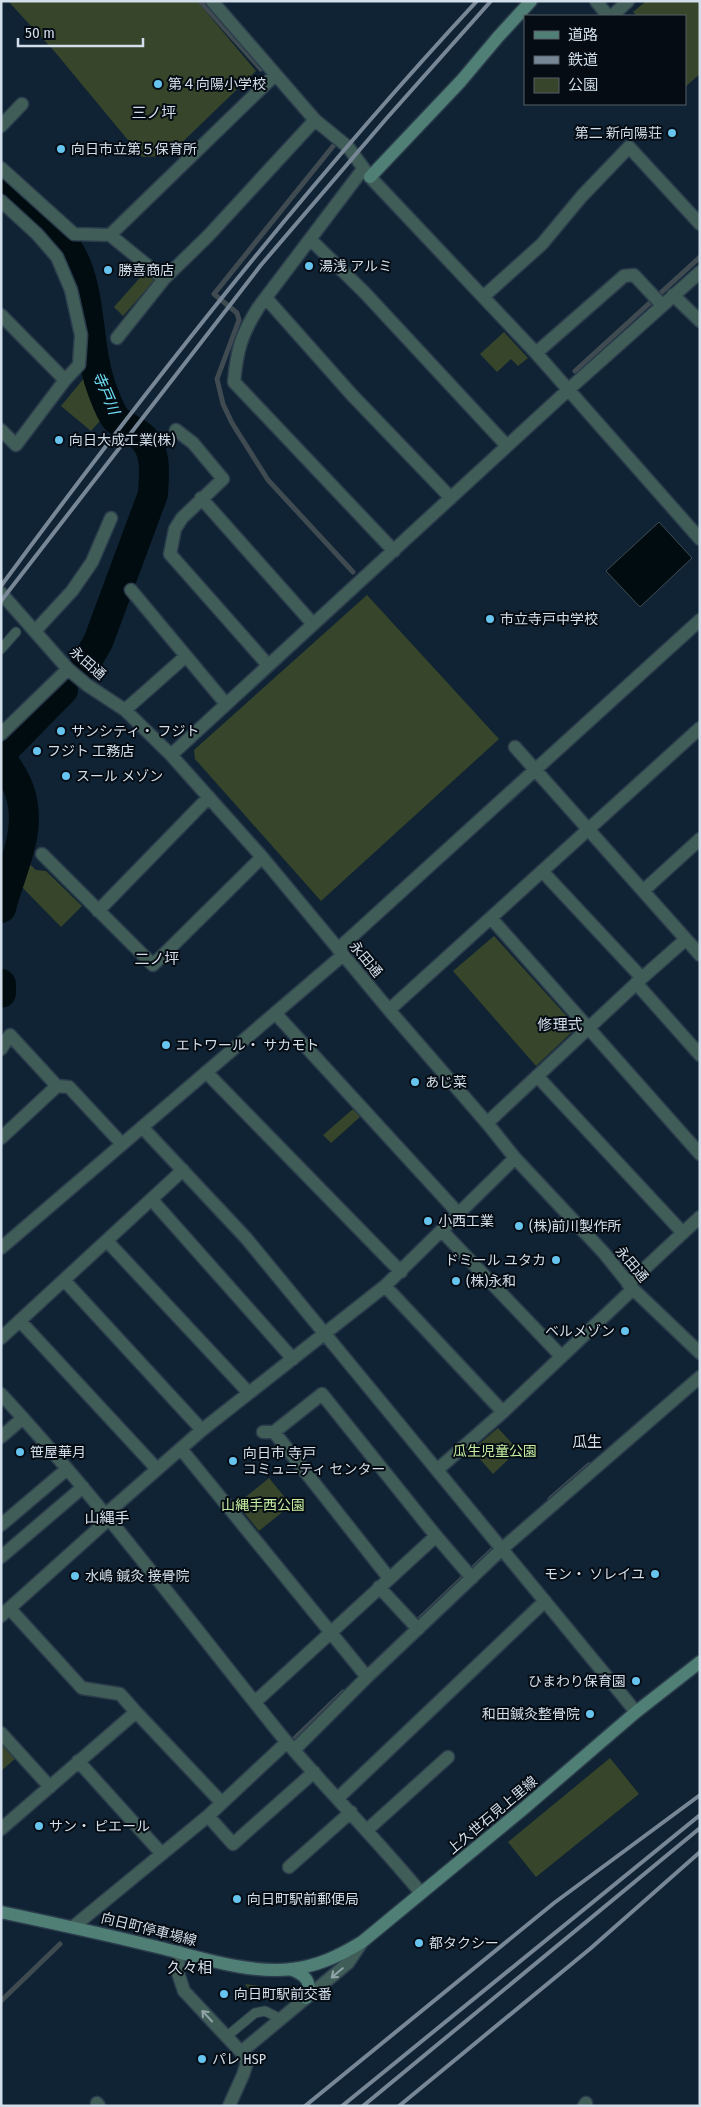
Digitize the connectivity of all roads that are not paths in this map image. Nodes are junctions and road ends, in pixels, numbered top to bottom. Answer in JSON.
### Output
{"nodes":[{"id":1,"x":212,"y":1,"type":"edge"},
{"id":2,"x":531,"y":1,"type":"edge"},
{"id":3,"x":596,"y":1,"type":"edge"},
{"id":4,"x":628,"y":1,"type":"edge"},
{"id":5,"x":609,"y":15,"type":"edge"},
{"id":6,"x":611,"y":15,"type":"edge"},
{"id":7,"x":275,"y":74,"type":"junction"},
{"id":8,"x":22,"y":104,"type":"dead end"},
{"id":9,"x":314,"y":120,"type":"junction"},
{"id":10,"x":1,"y":126,"type":"edge"},
{"id":11,"x":1,"y":168,"type":"edge"},
{"id":12,"x":367,"y":173,"type":"junction"},
{"id":13,"x":1,"y":201,"type":"edge"},
{"id":14,"x":700,"y":224,"type":"edge"},
{"id":15,"x":110,"y":235,"type":"junction"},
{"id":16,"x":311,"y":240,"type":"junction"},
{"id":17,"x":700,"y":272,"type":"edge"},
{"id":18,"x":164,"y":279,"type":"junction"},
{"id":19,"x":673,"y":295,"type":"junction"},
{"id":20,"x":483,"y":297,"type":"junction"},
{"id":21,"x":266,"y":298,"type":"junction"},
{"id":22,"x":662,"y":305,"type":"junction"},
{"id":23,"x":1,"y":315,"type":"edge"},
{"id":24,"x":700,"y":321,"type":"edge"},
{"id":25,"x":117,"y":338,"type":"dead end"},
{"id":26,"x":536,"y":353,"type":"junction"},
{"id":27,"x":65,"y":380,"type":"junction"},
{"id":28,"x":568,"y":390,"type":"junction"},
{"id":29,"x":1,"y":430,"type":"edge"},
{"id":30,"x":176,"y":430,"type":"dead end"},
{"id":31,"x":507,"y":446,"type":"junction"},
{"id":32,"x":201,"y":498,"type":"junction"},
{"id":33,"x":451,"y":498,"type":"junction"},
{"id":34,"x":111,"y":518,"type":"dead end"},
{"id":35,"x":700,"y":540,"type":"edge"},
{"id":36,"x":394,"y":551,"type":"junction"},
{"id":37,"x":131,"y":590,"type":"dead end"},
{"id":38,"x":1,"y":593,"type":"edge"},
{"id":39,"x":700,"y":620,"type":"edge"},
{"id":40,"x":312,"y":624,"type":"junction"},
{"id":41,"x":35,"y":631,"type":"junction"},
{"id":42,"x":16,"y":632,"type":"dead end"},
{"id":43,"x":1,"y":649,"type":"edge"},
{"id":44,"x":186,"y":656,"type":"junction"},
{"id":45,"x":268,"y":665,"type":"junction"},
{"id":46,"x":68,"y":669,"type":"junction"},
{"id":47,"x":226,"y":704,"type":"junction"},
{"id":48,"x":125,"y":710,"type":"junction"},
{"id":49,"x":700,"y":728,"type":"edge"},
{"id":50,"x":2,"y":732,"type":"edge"},
{"id":51,"x":515,"y":747,"type":"dead end"},
{"id":52,"x":171,"y":755,"type":"junction"},
{"id":53,"x":534,"y":770,"type":"junction"},
{"id":54,"x":209,"y":797,"type":"junction"},
{"id":55,"x":588,"y":829,"type":"junction"},
{"id":56,"x":700,"y":839,"type":"edge"},
{"id":57,"x":42,"y":854,"type":"dead end"},
{"id":58,"x":262,"y":857,"type":"junction"},
{"id":59,"x":542,"y":871,"type":"junction"},
{"id":60,"x":643,"y":890,"type":"junction"},
{"id":61,"x":98,"y":911,"type":"junction"},
{"id":62,"x":491,"y":918,"type":"junction"},
{"id":63,"x":694,"y":946,"type":"edge"},
{"id":64,"x":341,"y":952,"type":"junction"},
{"id":65,"x":639,"y":980,"type":"junction"},
{"id":66,"x":389,"y":1010,"type":"junction"},
{"id":67,"x":274,"y":1013,"type":"junction"},
{"id":68,"x":587,"y":1028,"type":"junction"},
{"id":69,"x":1,"y":1049,"type":"edge"},
{"id":70,"x":700,"y":1055,"type":"edge"},
{"id":71,"x":206,"y":1072,"type":"junction"},
{"id":72,"x":537,"y":1076,"type":"junction"},
{"id":73,"x":57,"y":1086,"type":"junction"},
{"id":74,"x":487,"y":1123,"type":"junction"},
{"id":75,"x":142,"y":1127,"type":"junction"},
{"id":76,"x":1,"y":1138,"type":"edge"},
{"id":77,"x":122,"y":1144,"type":"junction"},
{"id":78,"x":700,"y":1154,"type":"edge"},
{"id":79,"x":515,"y":1158,"type":"junction"},
{"id":80,"x":182,"y":1170,"type":"junction"},
{"id":81,"x":152,"y":1200,"type":"junction"},
{"id":82,"x":459,"y":1214,"type":"junction"},
{"id":83,"x":700,"y":1217,"type":"edge"},
{"id":84,"x":442,"y":1231,"type":"junction"},
{"id":85,"x":683,"y":1232,"type":"junction"},
{"id":86,"x":107,"y":1241,"type":"junction"},
{"id":87,"x":1,"y":1248,"type":"edge"},
{"id":88,"x":401,"y":1272,"type":"junction"},
{"id":89,"x":64,"y":1280,"type":"junction"},
{"id":90,"x":385,"y":1286,"type":"junction"},
{"id":91,"x":631,"y":1286,"type":"junction"},
{"id":92,"x":20,"y":1321,"type":"junction"},
{"id":93,"x":324,"y":1335,"type":"junction"},
{"id":94,"x":1,"y":1338,"type":"edge"},
{"id":95,"x":700,"y":1353,"type":"edge"},
{"id":96,"x":561,"y":1356,"type":"junction"},
{"id":97,"x":293,"y":1358,"type":"junction"},
{"id":98,"x":700,"y":1377,"type":"edge"},
{"id":99,"x":249,"y":1393,"type":"junction"},
{"id":100,"x":1,"y":1394,"type":"edge"},
{"id":101,"x":503,"y":1412,"type":"junction"},
{"id":102,"x":23,"y":1418,"type":"junction"},
{"id":103,"x":202,"y":1430,"type":"junction"},
{"id":104,"x":1,"y":1437,"type":"edge"},
{"id":105,"x":181,"y":1449,"type":"junction"},
{"id":106,"x":67,"y":1469,"type":"junction"},
{"id":107,"x":156,"y":1469,"type":"junction"},
{"id":108,"x":438,"y":1470,"type":"junction"},
{"id":109,"x":83,"y":1487,"type":"junction"},
{"id":110,"x":108,"y":1516,"type":"junction"},
{"id":111,"x":1,"y":1525,"type":"edge"},
{"id":112,"x":436,"y":1536,"type":"junction"},
{"id":113,"x":503,"y":1548,"type":"junction"},
{"id":114,"x":1,"y":1557,"type":"edge"},
{"id":115,"x":389,"y":1578,"type":"junction"},
{"id":116,"x":472,"y":1578,"type":"junction"},
{"id":117,"x":380,"y":1587,"type":"junction"},
{"id":118,"x":545,"y":1601,"type":"junction"},
{"id":119,"x":5,"y":1612,"type":"edge"},
{"id":120,"x":418,"y":1629,"type":"junction"},
{"id":121,"x":330,"y":1632,"type":"junction"},
{"id":122,"x":700,"y":1662,"type":"edge"},
{"id":123,"x":367,"y":1677,"type":"junction"},
{"id":124,"x":254,"y":1702,"type":"junction"},
{"id":125,"x":136,"y":1712,"type":"junction"},
{"id":126,"x":636,"y":1712,"type":"junction"},
{"id":127,"x":1,"y":1733,"type":"edge"},
{"id":128,"x":290,"y":1746,"type":"junction"},
{"id":129,"x":448,"y":1757,"type":"dead end"},
{"id":130,"x":78,"y":1762,"type":"junction"},
{"id":131,"x":314,"y":1772,"type":"junction"},
{"id":132,"x":50,"y":1787,"type":"junction"},
{"id":133,"x":338,"y":1798,"type":"junction"},
{"id":134,"x":222,"y":1803,"type":"junction"},
{"id":135,"x":351,"y":1812,"type":"junction"},
{"id":136,"x":208,"y":1816,"type":"junction"},
{"id":137,"x":1,"y":1829,"type":"edge"},
{"id":138,"x":367,"y":1830,"type":"junction"},
{"id":139,"x":162,"y":1854,"type":"junction"},
{"id":140,"x":289,"y":1867,"type":"dead end"},
{"id":141,"x":420,"y":1893,"type":"junction"},
{"id":142,"x":1,"y":1912,"type":"edge"},
{"id":143,"x":73,"y":1927,"type":"junction"},
{"id":144,"x":362,"y":1942,"type":"junction"},
{"id":145,"x":179,"y":1952,"type":"junction"},
{"id":146,"x":290,"y":1969,"type":"junction"},
{"id":147,"x":306,"y":1998,"type":"junction"},
{"id":148,"x":281,"y":2019,"type":"junction"},
{"id":149,"x":226,"y":2037,"type":"junction"},
{"id":150,"x":241,"y":2052,"type":"junction"},
{"id":151,"x":229,"y":2106,"type":"edge"}],
"edges":[{"from":1,"to":7,"type":"street"},
{"from":2,"to":12,"type":"main road"},
{"from":3,"to":5,"type":"street"},
{"from":4,"to":6,"type":"street"},
{"from":7,"to":9,"type":"street"},
{"from":7,"to":15,"type":"street"},
{"from":8,"to":10,"type":"street"},
{"from":9,"to":12,"type":"street"},
{"from":9,"to":18,"type":"street"},
{"from":11,"to":15,"type":"street"},
{"from":12,"to":16,"type":"street"},
{"from":12,"to":20,"type":"street"},
{"from":13,"to":27,"type":"street"},
{"from":14,"to":20,"type":"street"},
{"from":15,"to":18,"type":"street"},
{"from":16,"to":21,"type":"street"},
{"from":16,"to":31,"type":"street"},
{"from":17,"to":19,"type":"street"},
{"from":18,"to":25,"type":"street"},
{"from":19,"to":22,"type":"street"},
{"from":19,"to":24,"type":"street"},
{"from":20,"to":26,"type":"street"},
{"from":21,"to":33,"type":"street"},
{"from":21,"to":36,"type":"street"},
{"from":22,"to":26,"type":"street"},
{"from":22,"to":28,"type":"street"},
{"from":23,"to":27,"type":"street"},
{"from":26,"to":28,"type":"street"},
{"from":27,"to":29,"type":"street"},
{"from":28,"to":31,"type":"street"},
{"from":28,"to":35,"type":"street"},
{"from":30,"to":32,"type":"street"},
{"from":31,"to":33,"type":"street"},
{"from":32,"to":40,"type":"street"},
{"from":32,"to":45,"type":"street"},
{"from":33,"to":36,"type":"street"},
{"from":34,"to":41,"type":"street"},
{"from":36,"to":40,"type":"street"},
{"from":37,"to":44,"type":"street"},
{"from":38,"to":41,"type":"street","name":"永田通"},
{"from":39,"to":53,"type":"street"},
{"from":40,"to":45,"type":"street"},
{"from":41,"to":46,"type":"street","name":"永田通"},
{"from":42,"to":43,"type":"lane"},
{"from":44,"to":47,"type":"street"},
{"from":44,"to":48,"type":"street"},
{"from":45,"to":47,"type":"street"},
{"from":46,"to":48,"type":"street","name":"永田通"},
{"from":46,"to":50,"type":"street"},
{"from":47,"to":52,"type":"street"},
{"from":48,"to":52,"type":"street","name":"永田通"},
{"from":49,"to":55,"type":"street"},
{"from":51,"to":53,"type":"street"},
{"from":52,"to":54,"type":"street","name":"永田通"},
{"from":53,"to":55,"type":"street"},
{"from":53,"to":64,"type":"street"},
{"from":54,"to":58,"type":"street","name":"永田通"},
{"from":54,"to":61,"type":"street"},
{"from":55,"to":59,"type":"street"},
{"from":55,"to":60,"type":"street"},
{"from":56,"to":60,"type":"street"},
{"from":57,"to":61,"type":"street"},
{"from":58,"to":61,"type":"street"},
{"from":58,"to":64,"type":"street","name":"永田通"},
{"from":59,"to":62,"type":"street"},
{"from":59,"to":65,"type":"street"},
{"from":60,"to":63,"type":"street"},
{"from":62,"to":66,"type":"street"},
{"from":62,"to":68,"type":"street"},
{"from":63,"to":65,"type":"street"},
{"from":64,"to":66,"type":"street","name":"永田通"},
{"from":64,"to":67,"type":"street"},
{"from":65,"to":68,"type":"street"},
{"from":65,"to":70,"type":"street"},
{"from":66,"to":74,"type":"street","name":"永田通"},
{"from":67,"to":71,"type":"street"},
{"from":67,"to":82,"type":"street"},
{"from":68,"to":72,"type":"street"},
{"from":68,"to":78,"type":"street"},
{"from":69,"to":73,"type":"street"},
{"from":71,"to":75,"type":"street"},
{"from":71,"to":88,"type":"street"},
{"from":72,"to":74,"type":"street"},
{"from":72,"to":85,"type":"street"},
{"from":73,"to":76,"type":"street"},
{"from":73,"to":77,"type":"street"},
{"from":74,"to":79,"type":"street","name":"永田通"},
{"from":75,"to":77,"type":"street"},
{"from":75,"to":80,"type":"street"},
{"from":77,"to":87,"type":"street"},
{"from":79,"to":82,"type":"street"},
{"from":79,"to":91,"type":"street","name":"永田通"},
{"from":80,"to":81,"type":"street"},
{"from":80,"to":93,"type":"street"},
{"from":81,"to":86,"type":"street"},
{"from":81,"to":97,"type":"street"},
{"from":82,"to":84,"type":"street"},
{"from":83,"to":85,"type":"street"},
{"from":84,"to":88,"type":"street"},
{"from":84,"to":96,"type":"street"},
{"from":85,"to":91,"type":"street"},
{"from":86,"to":89,"type":"street"},
{"from":86,"to":99,"type":"street"},
{"from":88,"to":90,"type":"street"},
{"from":89,"to":92,"type":"street"},
{"from":89,"to":103,"type":"street"},
{"from":90,"to":93,"type":"street"},
{"from":90,"to":101,"type":"street"},
{"from":91,"to":95,"type":"street","name":"永田通"},
{"from":91,"to":96,"type":"street"},
{"from":92,"to":94,"type":"street"},
{"from":92,"to":107,"type":"street"},
{"from":93,"to":97,"type":"street"},
{"from":93,"to":108,"type":"street"},
{"from":96,"to":101,"type":"street"},
{"from":97,"to":99,"type":"street"},
{"from":98,"to":113,"type":"street"},
{"from":99,"to":103,"type":"street"},
{"from":100,"to":102,"type":"street"},
{"from":101,"to":108,"type":"street"},
{"from":102,"to":104,"type":"street"},
{"from":102,"to":106,"type":"street"},
{"from":103,"to":105,"type":"street"},
{"from":105,"to":107,"type":"street"},
{"from":105,"to":121,"type":"street"},
{"from":106,"to":109,"type":"street"},
{"from":106,"to":111,"type":"street"},
{"from":107,"to":110,"type":"street"},
{"from":108,"to":113,"type":"street"},
{"from":109,"to":110,"type":"street"},
{"from":109,"to":114,"type":"street"},
{"from":110,"to":119,"type":"street"},
{"from":110,"to":124,"type":"street"},
{"from":112,"to":115,"type":"street"},
{"from":112,"to":115,"type":"street"},
{"from":112,"to":116,"type":"street"},
{"from":113,"to":116,"type":"street"},
{"from":113,"to":118,"type":"street"},
{"from":115,"to":117,"type":"street"},
{"from":116,"to":120,"type":"street"},
{"from":117,"to":120,"type":"street"},
{"from":117,"to":121,"type":"street"},
{"from":118,"to":126,"type":"street"},
{"from":118,"to":133,"type":"street"},
{"from":119,"to":125,"type":"street"},
{"from":120,"to":123,"type":"street"},
{"from":121,"to":123,"type":"street"},
{"from":121,"to":124,"type":"street"},
{"from":122,"to":126,"type":"main road","name":"上久世石見上里線"},
{"from":123,"to":128,"type":"street"},
{"from":124,"to":128,"type":"street"},
{"from":125,"to":130,"type":"street"},
{"from":125,"to":134,"type":"street"},
{"from":126,"to":141,"type":"main road","name":"上久世石見上里線"},
{"from":127,"to":132,"type":"street"},
{"from":128,"to":131,"type":"street"},
{"from":128,"to":134,"type":"street"},
{"from":129,"to":138,"type":"street"},
{"from":130,"to":132,"type":"street"},
{"from":130,"to":139,"type":"street"},
{"from":131,"to":133,"type":"street"},
{"from":131,"to":136,"type":"street"},
{"from":132,"to":137,"type":"street"},
{"from":133,"to":135,"type":"street"},
{"from":134,"to":136,"type":"street"},
{"from":135,"to":138,"type":"street"},
{"from":135,"to":140,"type":"street"},
{"from":136,"to":139,"type":"street"},
{"from":138,"to":141,"type":"street"},
{"from":139,"to":143,"type":"street"},
{"from":141,"to":144,"type":"main road","name":"上久世石見上里線"},
{"from":142,"to":143,"type":"main road","name":"向日町停車場線"},
{"from":143,"to":145,"type":"main road","name":"向日町停車場線"},
{"from":144,"to":146,"type":"main road","name":"上久世石見上里線"},
{"from":144,"to":147,"type":"street","one_way":true},
{"from":145,"to":146,"type":"main road","name":"向日町停車場線"},
{"from":149,"to":145,"type":"street","one_way":true},
{"from":146,"to":147,"type":"main road"},
{"from":147,"to":148,"type":"street"},
{"from":148,"to":149,"type":"lane"},
{"from":148,"to":150,"type":"street"},
{"from":149,"to":150,"type":"street"},
{"from":150,"to":151,"type":"street"}]}
